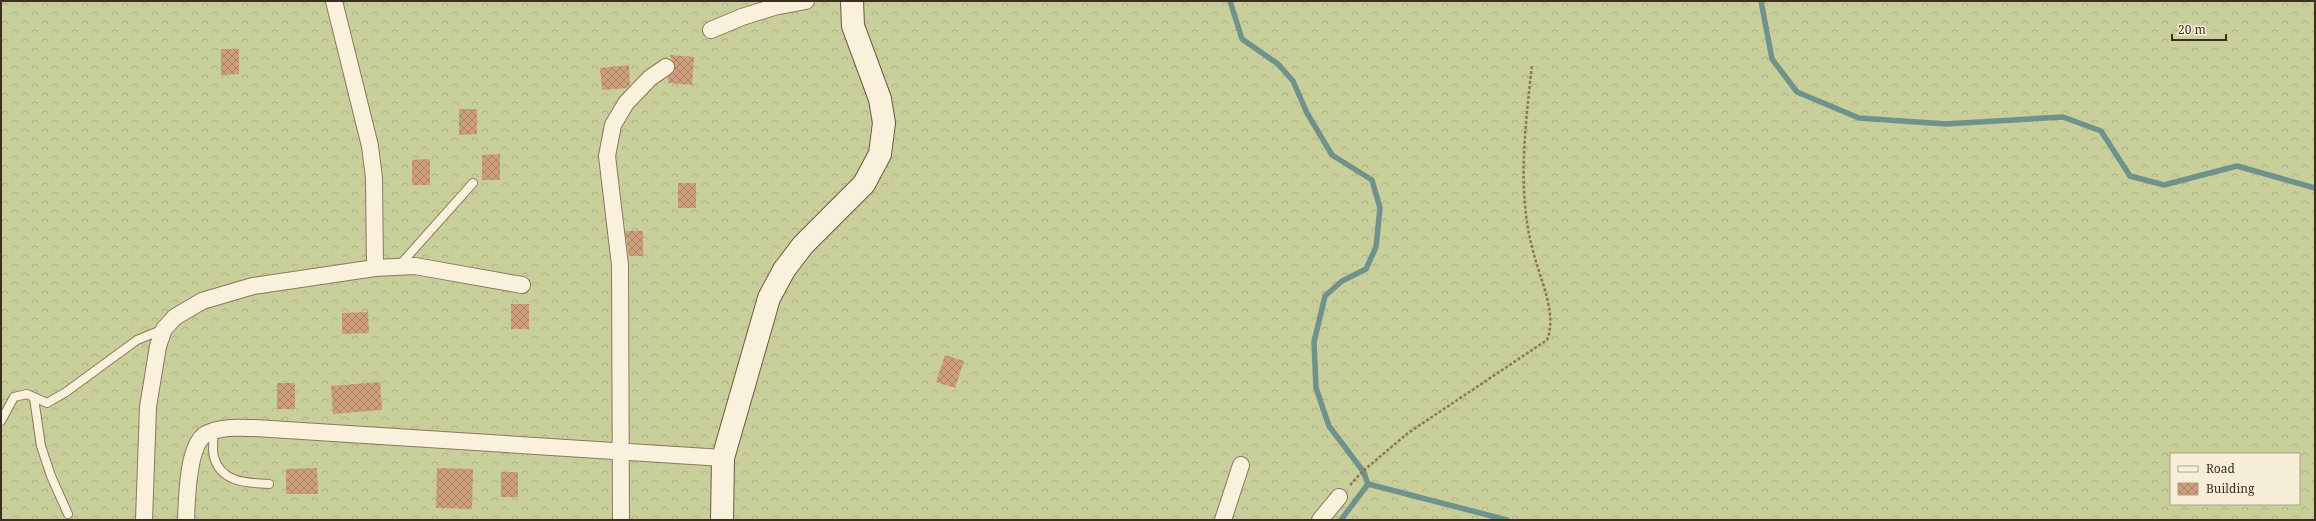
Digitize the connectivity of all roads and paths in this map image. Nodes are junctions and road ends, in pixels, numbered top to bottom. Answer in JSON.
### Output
{"nodes":[{"id":1,"x":334,"y":1,"type":"edge"},
{"id":2,"x":852,"y":1,"type":"edge"},
{"id":3,"x":793,"y":2,"type":"edge"},
{"id":4,"x":711,"y":30,"type":"dead end"},
{"id":5,"x":1532,"y":65,"type":"dead end"},
{"id":6,"x":666,"y":67,"type":"dead end"},
{"id":7,"x":472,"y":183,"type":"dead end"},
{"id":8,"x":398,"y":267,"type":"junction"},
{"id":9,"x":375,"y":268,"type":"junction"},
{"id":10,"x":522,"y":285,"type":"dead end"},
{"id":11,"x":164,"y":329,"type":"junction"},
{"id":12,"x":34,"y":398,"type":"junction"},
{"id":13,"x":1,"y":421,"type":"edge"},
{"id":14,"x":213,"y":432,"type":"junction"},
{"id":15,"x":622,"y":452,"type":"junction"},
{"id":16,"x":723,"y":458,"type":"junction"},
{"id":17,"x":1241,"y":465,"type":"dead end"},
{"id":18,"x":269,"y":484,"type":"dead end"},
{"id":19,"x":1339,"y":497,"type":"joint"},
{"id":20,"x":68,"y":514,"type":"dead end"},
{"id":21,"x":144,"y":520,"type":"edge"},
{"id":22,"x":186,"y":520,"type":"edge"},
{"id":23,"x":621,"y":520,"type":"edge"},
{"id":24,"x":722,"y":520,"type":"edge"},
{"id":25,"x":1223,"y":520,"type":"edge"},
{"id":26,"x":1320,"y":520,"type":"edge"}],
"edges":[{"from":1,"to":9,"type":"street"},
{"from":2,"to":16,"type":"street"},
{"from":3,"to":4,"type":"street"},
{"from":5,"to":19,"type":"path"},
{"from":6,"to":15,"type":"street"},
{"from":7,"to":8,"type":"lane"},
{"from":8,"to":9,"type":"street"},
{"from":8,"to":10,"type":"street"},
{"from":9,"to":11,"type":"street"},
{"from":11,"to":12,"type":"lane"},
{"from":11,"to":21,"type":"street"},
{"from":12,"to":13,"type":"lane"},
{"from":12,"to":20,"type":"lane"},
{"from":14,"to":15,"type":"street"},
{"from":14,"to":18,"type":"lane"},
{"from":14,"to":22,"type":"street"},
{"from":15,"to":16,"type":"street"},
{"from":15,"to":23,"type":"street"},
{"from":16,"to":24,"type":"street"},
{"from":17,"to":25,"type":"street"},
{"from":19,"to":26,"type":"street"}]}
